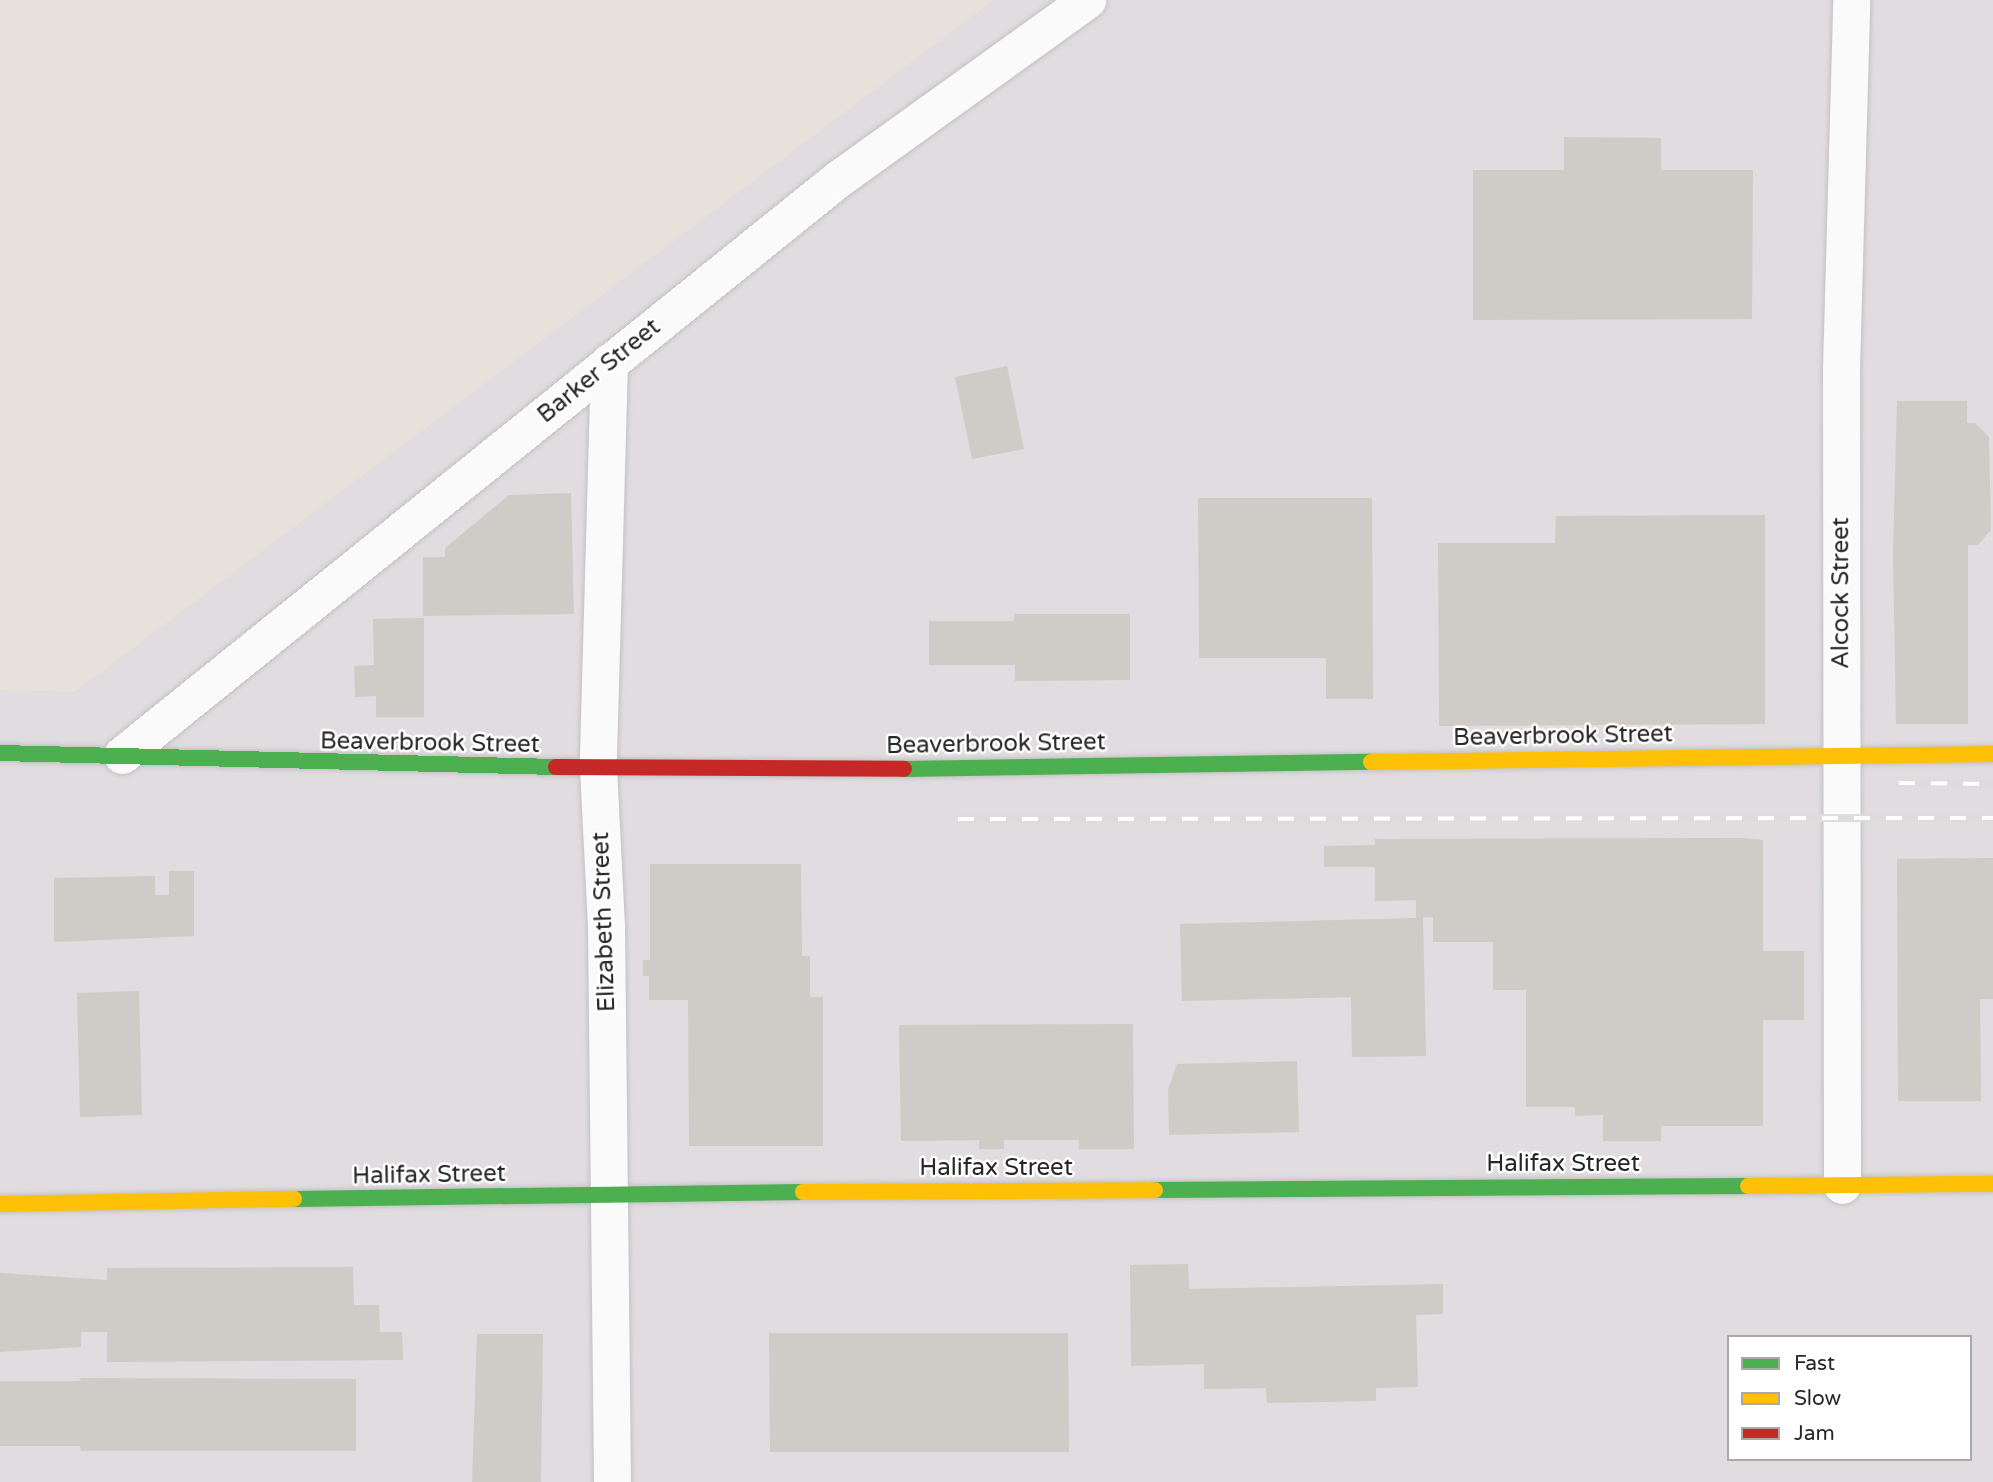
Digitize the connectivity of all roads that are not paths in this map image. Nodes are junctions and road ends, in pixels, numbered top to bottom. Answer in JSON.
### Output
{"nodes":[{"id":1,"x":1087,"y":0,"type":"edge"},
{"id":2,"x":1851,"y":0,"type":"edge"},
{"id":3,"x":609,"y":362,"type":"junction"},
{"id":4,"x":0,"y":753,"type":"edge"},
{"id":5,"x":1840,"y":754,"type":"junction"},
{"id":6,"x":1993,"y":754,"type":"edge"},
{"id":7,"x":121,"y":755,"type":"junction"},
{"id":8,"x":598,"y":768,"type":"junction"},
{"id":9,"x":1993,"y":1184,"type":"edge"},
{"id":10,"x":1842,"y":1185,"type":"junction"},
{"id":11,"x":609,"y":1195,"type":"junction"},
{"id":12,"x":0,"y":1204,"type":"edge"},
{"id":13,"x":612,"y":1482,"type":"edge"}],
"edges":[{"from":1,"to":3,"type":"street","name":"Barker Street"},
{"from":2,"to":5,"type":"street","name":"Alcock Street"},
{"from":3,"to":7,"type":"street","name":"Barker Street"},
{"from":3,"to":8,"type":"street","name":"Elizabeth Street"},
{"from":4,"to":7,"type":"street","name":"Beaverbrook Street"},
{"from":5,"to":6,"type":"street","name":"Beaverbrook Street"},
{"from":5,"to":8,"type":"street","name":"Beaverbrook Street"},
{"from":5,"to":10,"type":"street","name":"Alcock Street"},
{"from":7,"to":8,"type":"street","name":"Beaverbrook Street"},
{"from":8,"to":11,"type":"street","name":"Elizabeth Street"},
{"from":9,"to":10,"type":"street","name":"Halifax Street"},
{"from":10,"to":11,"type":"street","name":"Halifax Street"},
{"from":11,"to":12,"type":"street","name":"Halifax Street"},
{"from":11,"to":13,"type":"street","name":"Elizabeth Street"}]}
